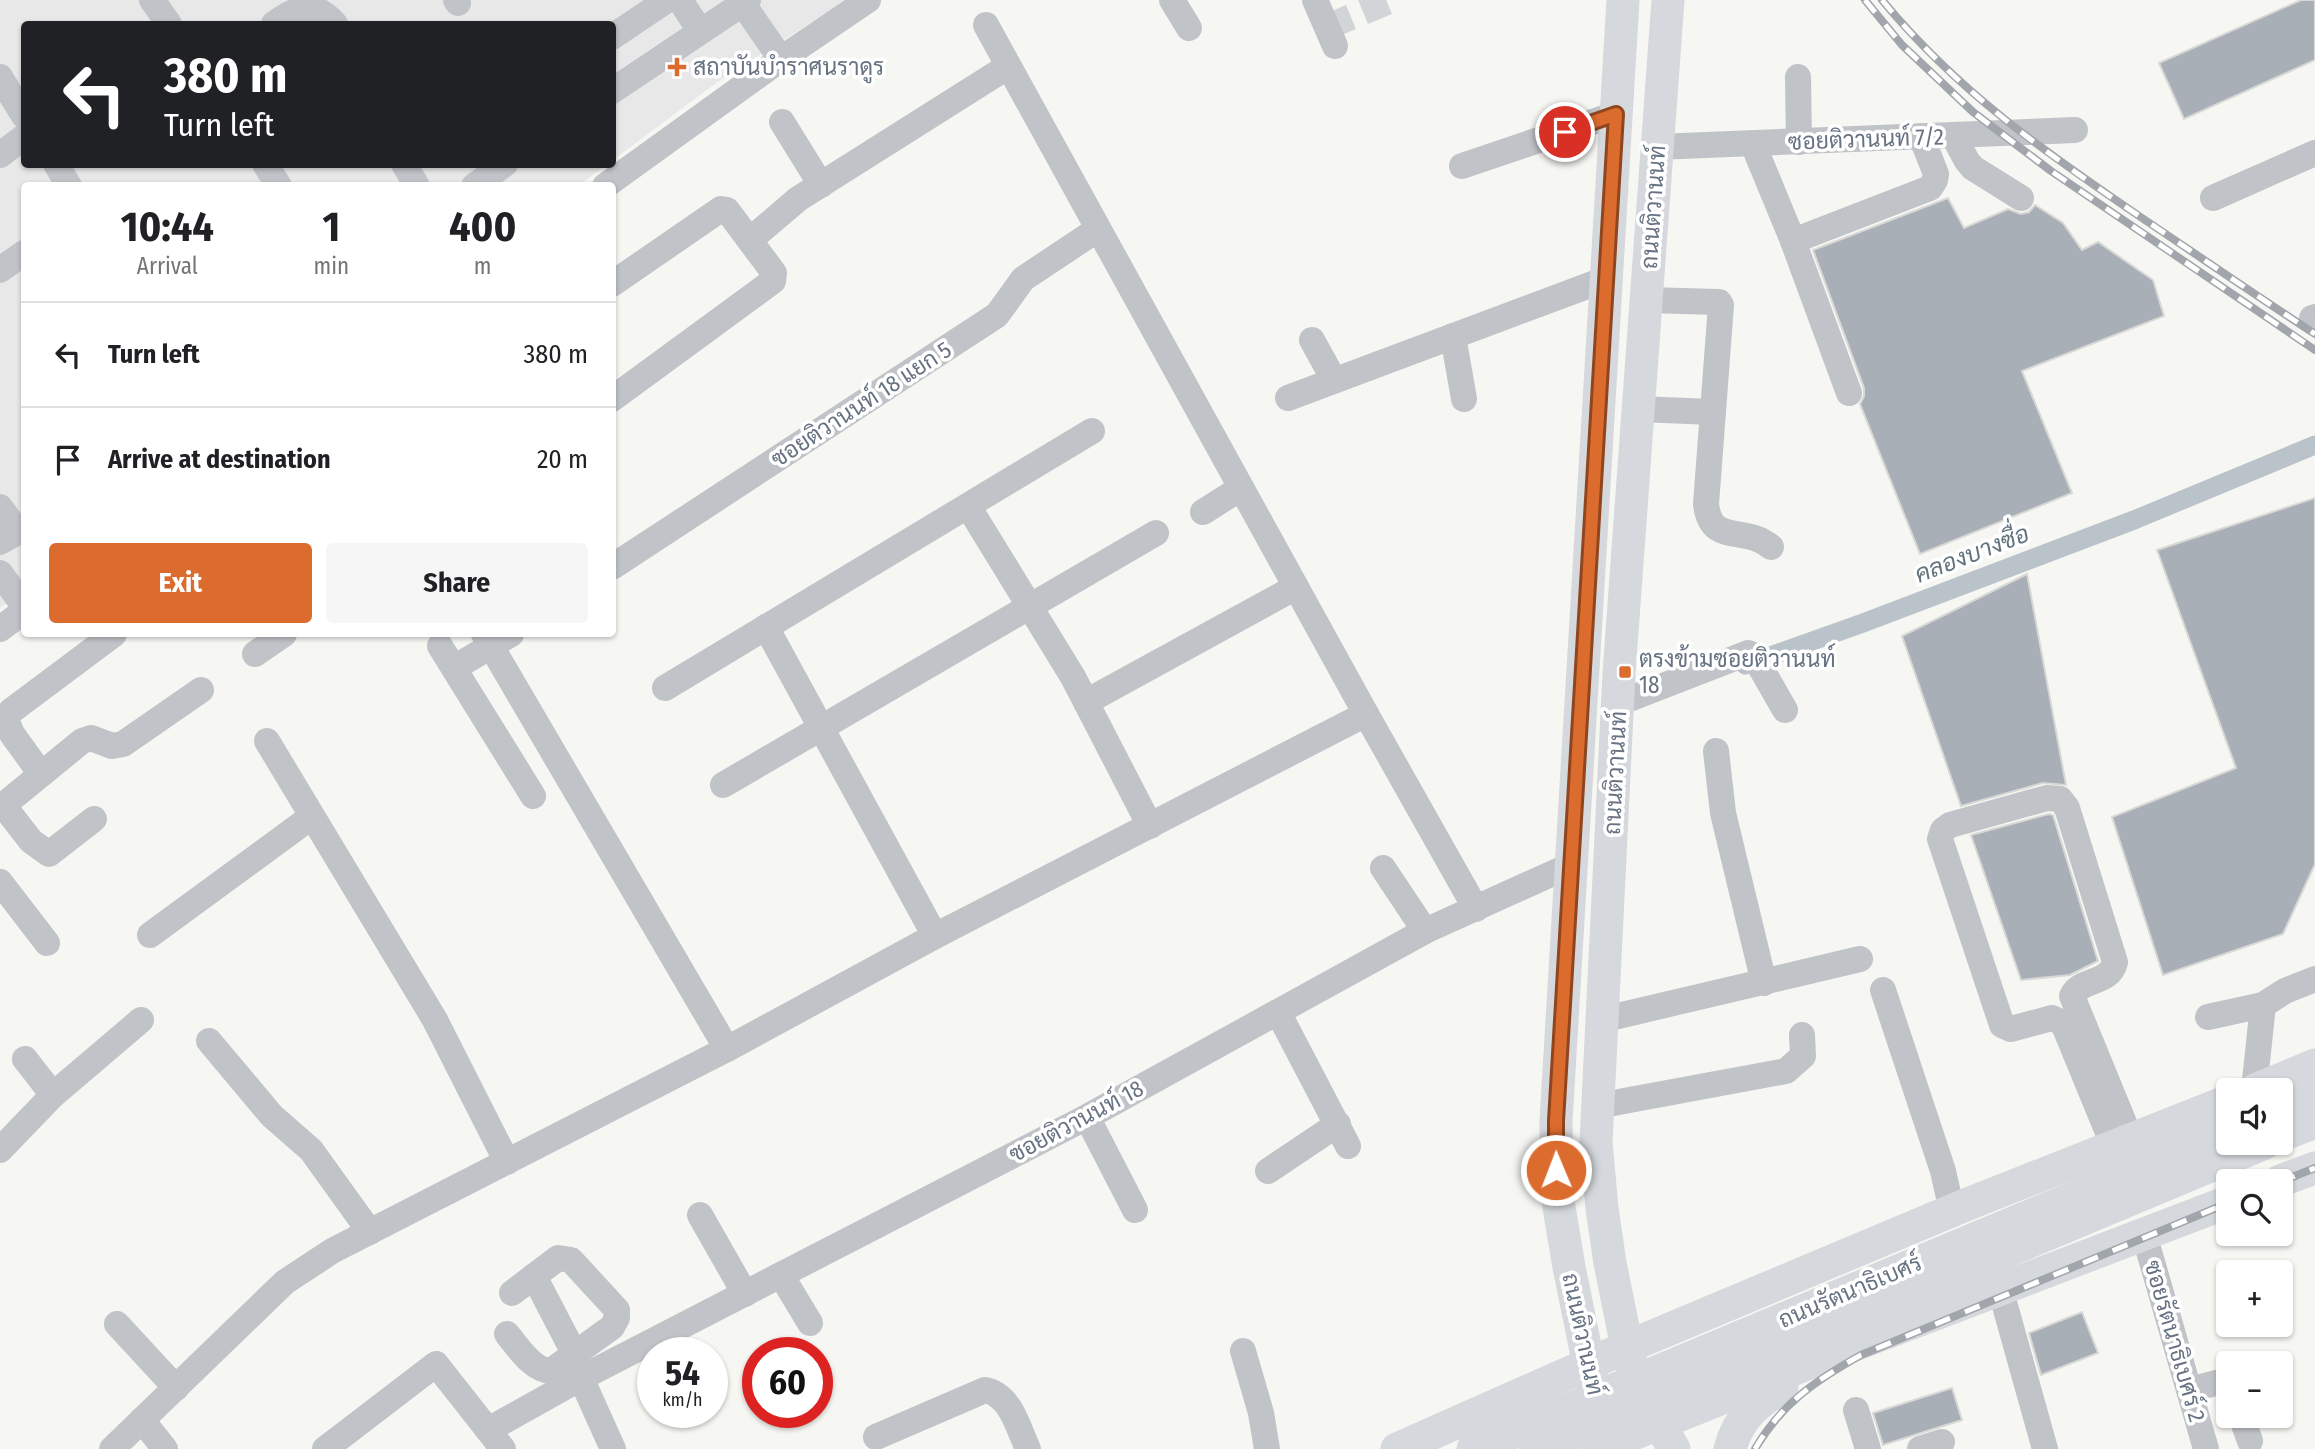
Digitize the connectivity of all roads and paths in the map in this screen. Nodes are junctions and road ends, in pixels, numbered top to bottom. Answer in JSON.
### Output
{"nodes":[{"id":1,"x":667,"y":0,"type":"edge"},
{"id":2,"x":680,"y":0,"type":"edge"},
{"id":3,"x":868,"y":0,"type":"edge"},
{"id":4,"x":1172,"y":0,"type":"edge"},
{"id":5,"x":1315,"y":0,"type":"edge"},
{"id":6,"x":1623,"y":0,"type":"edge"},
{"id":7,"x":1668,"y":0,"type":"edge"},
{"id":8,"x":751,"y":1,"type":"edge"},
{"id":9,"x":278,"y":21,"type":"edge"},
{"id":10,"x":333,"y":21,"type":"edge"},
{"id":11,"x":986,"y":25,"type":"dead end"},
{"id":12,"x":1189,"y":28,"type":"dead end"},
{"id":13,"x":700,"y":31,"type":"junction"},
{"id":14,"x":616,"y":34,"type":"edge"},
{"id":15,"x":616,"y":36,"type":"edge"},
{"id":16,"x":1335,"y":46,"type":"dead end"},
{"id":17,"x":788,"y":54,"type":"junction"},
{"id":18,"x":1007,"y":67,"type":"junction"},
{"id":19,"x":643,"y":70,"type":"junction"},
{"id":20,"x":0,"y":77,"type":"edge"},
{"id":21,"x":1798,"y":77,"type":"dead end"},
{"id":22,"x":616,"y":89,"type":"edge"},
{"id":23,"x":21,"y":111,"type":"edge"},
{"id":24,"x":1616,"y":114,"type":"junction"},
{"id":25,"x":782,"y":122,"type":"dead end"},
{"id":26,"x":2075,"y":130,"type":"dead end"},
{"id":27,"x":1954,"y":135,"type":"junction"},
{"id":28,"x":1922,"y":136,"type":"junction"},
{"id":29,"x":21,"y":139,"type":"edge"},
{"id":30,"x":1799,"y":142,"type":"junction"},
{"id":31,"x":1753,"y":144,"type":"junction"},
{"id":32,"x":1657,"y":147,"type":"junction"},
{"id":33,"x":2315,"y":153,"type":"edge"},
{"id":34,"x":0,"y":155,"type":"edge"},
{"id":35,"x":1462,"y":166,"type":"dead end"},
{"id":36,"x":499,"y":168,"type":"edge"},
{"id":37,"x":480,"y":182,"type":"edge"},
{"id":38,"x":611,"y":182,"type":"edge"},
{"id":39,"x":821,"y":184,"type":"junction"},
{"id":40,"x":2021,"y":198,"type":"dead end"},
{"id":41,"x":2213,"y":198,"type":"dead end"},
{"id":42,"x":1098,"y":229,"type":"junction"},
{"id":43,"x":750,"y":240,"type":"junction"},
{"id":44,"x":1793,"y":241,"type":"junction"},
{"id":45,"x":21,"y":255,"type":"edge"},
{"id":46,"x":0,"y":270,"type":"edge"},
{"id":47,"x":1606,"y":279,"type":"junction"},
{"id":48,"x":616,"y":281,"type":"edge"},
{"id":49,"x":1646,"y":300,"type":"junction"},
{"id":50,"x":1453,"y":336,"type":"junction"},
{"id":51,"x":1311,"y":340,"type":"dead end"},
{"id":52,"x":1334,"y":380,"type":"junction"},
{"id":53,"x":1849,"y":393,"type":"dead end"},
{"id":54,"x":616,"y":396,"type":"edge"},
{"id":55,"x":1288,"y":398,"type":"dead end"},
{"id":56,"x":1464,"y":399,"type":"dead end"},
{"id":57,"x":1638,"y":409,"type":"junction"},
{"id":58,"x":1713,"y":412,"type":"junction"},
{"id":59,"x":1092,"y":431,"type":"dead end"},
{"id":60,"x":1241,"y":488,"type":"junction"},
{"id":61,"x":968,"y":506,"type":"junction"},
{"id":62,"x":0,"y":507,"type":"edge"},
{"id":63,"x":1203,"y":512,"type":"dead end"},
{"id":64,"x":1156,"y":533,"type":"dead end"},
{"id":65,"x":0,"y":542,"type":"edge"},
{"id":66,"x":1771,"y":547,"type":"dead end"},
{"id":67,"x":616,"y":564,"type":"edge"},
{"id":68,"x":0,"y":573,"type":"edge"},
{"id":69,"x":1296,"y":587,"type":"junction"},
{"id":70,"x":21,"y":604,"type":"edge"},
{"id":71,"x":1029,"y":606,"type":"junction"},
{"id":72,"x":21,"y":612,"type":"edge"},
{"id":73,"x":766,"y":627,"type":"junction"},
{"id":74,"x":0,"y":629,"type":"edge"},
{"id":75,"x":110,"y":637,"type":"edge"},
{"id":76,"x":280,"y":637,"type":"edge"},
{"id":77,"x":496,"y":637,"type":"edge"},
{"id":78,"x":255,"y":654,"type":"dead end"},
{"id":79,"x":665,"y":688,"type":"dead end"},
{"id":80,"x":201,"y":690,"type":"dead end"},
{"id":81,"x":1086,"y":702,"type":"junction"},
{"id":82,"x":1619,"y":703,"type":"junction"},
{"id":83,"x":1785,"y":710,"type":"dead end"},
{"id":84,"x":1366,"y":714,"type":"junction"},
{"id":85,"x":821,"y":728,"type":"junction"},
{"id":86,"x":267,"y":741,"type":"dead end"},
{"id":87,"x":1716,"y":751,"type":"dead end"},
{"id":88,"x":41,"y":774,"type":"junction"},
{"id":89,"x":723,"y":785,"type":"dead end"},
{"id":90,"x":533,"y":796,"type":"dead end"},
{"id":91,"x":2,"y":807,"type":"edge"},
{"id":92,"x":311,"y":817,"type":"junction"},
{"id":93,"x":94,"y":819,"type":"dead end"},
{"id":94,"x":1150,"y":826,"type":"junction"},
{"id":95,"x":1571,"y":865,"type":"junction"},
{"id":96,"x":1383,"y":868,"type":"dead end"},
{"id":97,"x":0,"y":882,"type":"edge"},
{"id":98,"x":1476,"y":909,"type":"junction"},
{"id":99,"x":1425,"y":931,"type":"junction"},
{"id":100,"x":150,"y":935,"type":"dead end"},
{"id":101,"x":935,"y":936,"type":"junction"},
{"id":102,"x":47,"y":943,"type":"dead end"},
{"id":103,"x":1860,"y":959,"type":"dead end"},
{"id":104,"x":2315,"y":979,"type":"edge"},
{"id":105,"x":1764,"y":983,"type":"junction"},
{"id":106,"x":1883,"y":990,"type":"dead end"},
{"id":107,"x":2263,"y":1006,"type":"junction"},
{"id":108,"x":1278,"y":1012,"type":"junction"},
{"id":109,"x":2208,"y":1017,"type":"dead end"},
{"id":110,"x":141,"y":1020,"type":"dead end"},
{"id":111,"x":1601,"y":1020,"type":"junction"},
{"id":112,"x":1802,"y":1035,"type":"dead end"},
{"id":113,"x":209,"y":1041,"type":"dead end"},
{"id":114,"x":727,"y":1049,"type":"junction"},
{"id":115,"x":25,"y":1059,"type":"dead end"},
{"id":116,"x":2315,"y":1065,"type":"edge"},
{"id":117,"x":2255,"y":1078,"type":"edge"},
{"id":118,"x":2283,"y":1078,"type":"edge"},
{"id":119,"x":53,"y":1095,"type":"junction"},
{"id":120,"x":2315,"y":1097,"type":"edge"},
{"id":121,"x":1597,"y":1106,"type":"junction"},
{"id":122,"x":2216,"y":1106,"type":"edge"},
{"id":123,"x":2293,"y":1106,"type":"edge"},
{"id":124,"x":1087,"y":1116,"type":"junction"},
{"id":125,"x":2315,"y":1122,"type":"edge"},
{"id":126,"x":2293,"y":1131,"type":"edge"},
{"id":127,"x":2216,"y":1138,"type":"edge"},
{"id":128,"x":2123,"y":1144,"type":"junction"},
{"id":129,"x":0,"y":1150,"type":"edge"},
{"id":130,"x":2236,"y":1155,"type":"edge"},
{"id":131,"x":507,"y":1162,"type":"junction"},
{"id":132,"x":2315,"y":1168,"type":"edge"},
{"id":133,"x":1268,"y":1171,"type":"dead end"},
{"id":134,"x":2293,"y":1176,"type":"edge"},
{"id":135,"x":2216,"y":1207,"type":"edge"},
{"id":136,"x":1958,"y":1209,"type":"junction"},
{"id":137,"x":1135,"y":1210,"type":"dead end"},
{"id":138,"x":700,"y":1215,"type":"dead end"},
{"id":139,"x":370,"y":1232,"type":"junction"},
{"id":140,"x":2144,"y":1234,"type":"junction"},
{"id":141,"x":781,"y":1275,"type":"junction"},
{"id":142,"x":534,"y":1276,"type":"junction"},
{"id":143,"x":1998,"y":1290,"type":"junction"},
{"id":144,"x":512,"y":1293,"type":"dead end"},
{"id":145,"x":745,"y":1294,"type":"junction"},
{"id":146,"x":117,"y":1324,"type":"dead end"},
{"id":147,"x":810,"y":1324,"type":"dead end"},
{"id":148,"x":1885,"y":1334,"type":"junction"},
{"id":149,"x":507,"y":1335,"type":"dead end"},
{"id":150,"x":1627,"y":1347,"type":"junction"},
{"id":151,"x":1844,"y":1349,"type":"junction"},
{"id":152,"x":1244,"y":1350,"type":"dead end"},
{"id":153,"x":574,"y":1353,"type":"junction"},
{"id":154,"x":1590,"y":1373,"type":"junction"},
{"id":155,"x":581,"y":1378,"type":"junction"},
{"id":156,"x":2216,"y":1384,"type":"edge"},
{"id":157,"x":176,"y":1388,"type":"junction"},
{"id":158,"x":2189,"y":1390,"type":"junction"},
{"id":159,"x":1856,"y":1410,"type":"dead end"},
{"id":160,"x":1655,"y":1417,"type":"edge"},
{"id":161,"x":142,"y":1420,"type":"junction"},
{"id":162,"x":2245,"y":1428,"type":"edge"},
{"id":163,"x":876,"y":1437,"type":"dead end"},
{"id":164,"x":1606,"y":1438,"type":"edge"},
{"id":165,"x":495,"y":1439,"type":"edge"},
{"id":166,"x":2250,"y":1441,"type":"dead end"},
{"id":167,"x":112,"y":1449,"type":"edge"},
{"id":168,"x":165,"y":1449,"type":"edge"},
{"id":169,"x":325,"y":1449,"type":"edge"},
{"id":170,"x":613,"y":1449,"type":"edge"},
{"id":171,"x":1028,"y":1449,"type":"edge"},
{"id":172,"x":1267,"y":1449,"type":"edge"},
{"id":173,"x":1400,"y":1449,"type":"edge"},
{"id":174,"x":1473,"y":1449,"type":"edge"},
{"id":175,"x":1487,"y":1449,"type":"edge"},
{"id":176,"x":1535,"y":1449,"type":"edge"},
{"id":177,"x":1730,"y":1449,"type":"edge"},
{"id":178,"x":1868,"y":1449,"type":"edge"},
{"id":179,"x":2045,"y":1449,"type":"edge"},
{"id":180,"x":2206,"y":1449,"type":"edge"}],
"edges":[{"from":1,"to":14,"type":"street"},
{"from":2,"to":13,"type":"street"},
{"from":3,"to":17,"type":"street"},
{"from":4,"to":12,"type":"street"},
{"from":5,"to":16,"type":"street"},
{"from":6,"to":24,"type":"main road","name":"ถนนติวานนท์"},
{"from":7,"to":32,"type":"main road","name":"ถนนติวานนท์"},
{"from":8,"to":13,"type":"street"},
{"from":8,"to":17,"type":"street"},
{"from":9,"to":10,"type":"street"},
{"from":11,"to":18,"type":"street"},
{"from":13,"to":19,"type":"street"},
{"from":15,"to":19,"type":"street"},
{"from":17,"to":38,"type":"street"},
{"from":18,"to":39,"type":"street"},
{"from":18,"to":42,"type":"street"},
{"from":19,"to":22,"type":"street"},
{"from":20,"to":23,"type":"street"},
{"from":21,"to":30,"type":"street"},
{"from":24,"to":35,"type":"street"},
{"from":24,"to":47,"type":"main road","name":"ถนนติวานนท์"},
{"from":25,"to":39,"type":"street"},
{"from":26,"to":27,"type":"street","name":"ซอยติวานนท์ 7/2"},
{"from":27,"to":28,"type":"street","name":"ซอยติวานนท์ 7/2"},
{"from":27,"to":40,"type":"street"},
{"from":28,"to":30,"type":"street","name":"ซอยติวานนท์ 7/2"},
{"from":28,"to":44,"type":"street"},
{"from":29,"to":34,"type":"street"},
{"from":30,"to":31,"type":"street","name":"ซอยติวานนท์ 7/2"},
{"from":31,"to":32,"type":"street","name":"ซอยติวานนท์ 7/2"},
{"from":31,"to":44,"type":"street"},
{"from":32,"to":49,"type":"main road","name":"ถนนติวานนท์"},
{"from":33,"to":41,"type":"street"},
{"from":36,"to":37,"type":"street"},
{"from":39,"to":43,"type":"street"},
{"from":42,"to":60,"type":"street"},
{"from":42,"to":67,"type":"street","name":"ซอยติวานนท์ 18 แยก 5"},
{"from":43,"to":48,"type":"street"},
{"from":43,"to":54,"type":"street"},
{"from":44,"to":53,"type":"street"},
{"from":45,"to":46,"type":"street"},
{"from":47,"to":50,"type":"street"},
{"from":47,"to":95,"type":"main road","name":"ถนนติวานนท์"},
{"from":49,"to":57,"type":"main road","name":"ถนนติวานนท์"},
{"from":49,"to":58,"type":"street"},
{"from":50,"to":52,"type":"street"},
{"from":50,"to":56,"type":"street"},
{"from":51,"to":52,"type":"street"},
{"from":52,"to":55,"type":"street"},
{"from":57,"to":58,"type":"street"},
{"from":57,"to":82,"type":"main road","name":"ถนนติวานนท์"},
{"from":58,"to":66,"type":"street"},
{"from":59,"to":61,"type":"street"},
{"from":60,"to":63,"type":"street"},
{"from":60,"to":69,"type":"street"},
{"from":61,"to":71,"type":"street"},
{"from":61,"to":73,"type":"street"},
{"from":62,"to":65,"type":"street"},
{"from":64,"to":71,"type":"street"},
{"from":68,"to":70,"type":"street"},
{"from":69,"to":81,"type":"street"},
{"from":69,"to":84,"type":"street"},
{"from":71,"to":81,"type":"street"},
{"from":71,"to":85,"type":"street"},
{"from":72,"to":74,"type":"street"},
{"from":73,"to":79,"type":"street"},
{"from":73,"to":85,"type":"street"},
{"from":75,"to":88,"type":"street"},
{"from":76,"to":78,"type":"street"},
{"from":77,"to":90,"type":"street"},
{"from":77,"to":114,"type":"street"},
{"from":80,"to":88,"type":"street"},
{"from":81,"to":94,"type":"street"},
{"from":82,"to":83,"type":"street"},
{"from":82,"to":111,"type":"main road","name":"ถนนติวานนท์"},
{"from":84,"to":94,"type":"street"},
{"from":84,"to":98,"type":"street"},
{"from":85,"to":89,"type":"street"},
{"from":85,"to":101,"type":"street"},
{"from":86,"to":92,"type":"street"},
{"from":87,"to":105,"type":"street"},
{"from":88,"to":91,"type":"street"},
{"from":91,"to":93,"type":"street"},
{"from":92,"to":100,"type":"street"},
{"from":92,"to":131,"type":"street"},
{"from":94,"to":101,"type":"street"},
{"from":95,"to":98,"type":"street","name":"ซอยติวานนท์ 18"},
{"from":95,"to":154,"type":"main road","name":"ถนนติวานนท์"},
{"from":96,"to":99,"type":"street"},
{"from":97,"to":102,"type":"street"},
{"from":98,"to":99,"type":"street","name":"ซอยติวานนท์ 18"},
{"from":99,"to":108,"type":"street","name":"ซอยติวานนท์ 18"},
{"from":101,"to":114,"type":"street"},
{"from":103,"to":105,"type":"street"},
{"from":104,"to":107,"type":"street"},
{"from":105,"to":111,"type":"street"},
{"from":106,"to":136,"type":"street"},
{"from":107,"to":109,"type":"street"},
{"from":107,"to":117,"type":"street"},
{"from":108,"to":124,"type":"street","name":"ซอยติวานนท์ 18"},
{"from":108,"to":133,"type":"street"},
{"from":110,"to":119,"type":"street"},
{"from":111,"to":121,"type":"main road","name":"ถนนติวานนท์"},
{"from":112,"to":121,"type":"street"},
{"from":113,"to":139,"type":"street"},
{"from":114,"to":131,"type":"street"},
{"from":115,"to":119,"type":"street"},
{"from":116,"to":118,"type":"main road"},
{"from":119,"to":129,"type":"street"},
{"from":120,"to":123,"type":"main road"},
{"from":121,"to":150,"type":"main road","name":"ถนนติวานนท์"},
{"from":122,"to":128,"type":"main road","name":"ถนนรัตนาธิเบศร์"},
{"from":124,"to":137,"type":"street"},
{"from":124,"to":141,"type":"street","name":"ซอยติวานนท์ 18"},
{"from":125,"to":126,"type":"main road"},
{"from":127,"to":174,"type":"main road","name":"ถนนรัตนาธิเบศร์"},
{"from":128,"to":128,"type":"street"},
{"from":128,"to":136,"type":"main road","name":"ถนนรัตนาธิเบศร์"},
{"from":130,"to":176,"type":"main road","name":"ถนนรัตนาธิเบศร์"},
{"from":131,"to":139,"type":"street"},
{"from":132,"to":134,"type":"main road"},
{"from":135,"to":140,"type":"main road"},
{"from":136,"to":143,"type":"main road"},
{"from":136,"to":150,"type":"main road","name":"ถนนรัตนาธิเบศร์"},
{"from":138,"to":145,"type":"street"},
{"from":139,"to":157,"type":"street"},
{"from":140,"to":143,"type":"main road"},
{"from":140,"to":158,"type":"street","name":"ซอยรัตนาธิเบศร์ 2"},
{"from":141,"to":145,"type":"street","name":"ซอยติวานนท์ 18"},
{"from":141,"to":147,"type":"street"},
{"from":142,"to":144,"type":"street"},
{"from":142,"to":153,"type":"street"},
{"from":142,"to":153,"type":"street"},
{"from":143,"to":148,"type":"main road"},
{"from":143,"to":179,"type":"street"},
{"from":145,"to":155,"type":"street","name":"ซอยติวานนท์ 18"},
{"from":146,"to":157,"type":"street"},
{"from":148,"to":151,"type":"main road"},
{"from":148,"to":160,"type":"main road"},
{"from":149,"to":153,"type":"street"},
{"from":150,"to":154,"type":"main road","name":"ถนนรัตนาธิเบศร์"},
{"from":150,"to":160,"type":"main road","name":"ถนนติวานนท์"},
{"from":151,"to":160,"type":"main road"},
{"from":151,"to":177,"type":"main road"},
{"from":152,"to":172,"type":"street"},
{"from":153,"to":155,"type":"street"},
{"from":154,"to":160,"type":"main road"},
{"from":154,"to":164,"type":"main road","name":"ถนนติวานนท์"},
{"from":154,"to":173,"type":"main road","name":"ถนนรัตนาธิเบศร์"},
{"from":155,"to":165,"type":"street","name":"ซอยติวานนท์ 18"},
{"from":155,"to":170,"type":"street"},
{"from":156,"to":158,"type":"street"},
{"from":157,"to":161,"type":"street"},
{"from":158,"to":180,"type":"street","name":"ซอยรัตนาธิเบศร์ 2"},
{"from":159,"to":178,"type":"street"},
{"from":160,"to":164,"type":"main road"},
{"from":161,"to":167,"type":"street"},
{"from":161,"to":168,"type":"street"},
{"from":162,"to":166,"type":"street"},
{"from":163,"to":171,"type":"street"},
{"from":164,"to":175,"type":"main road"},
{"from":165,"to":169,"type":"street"}]}
